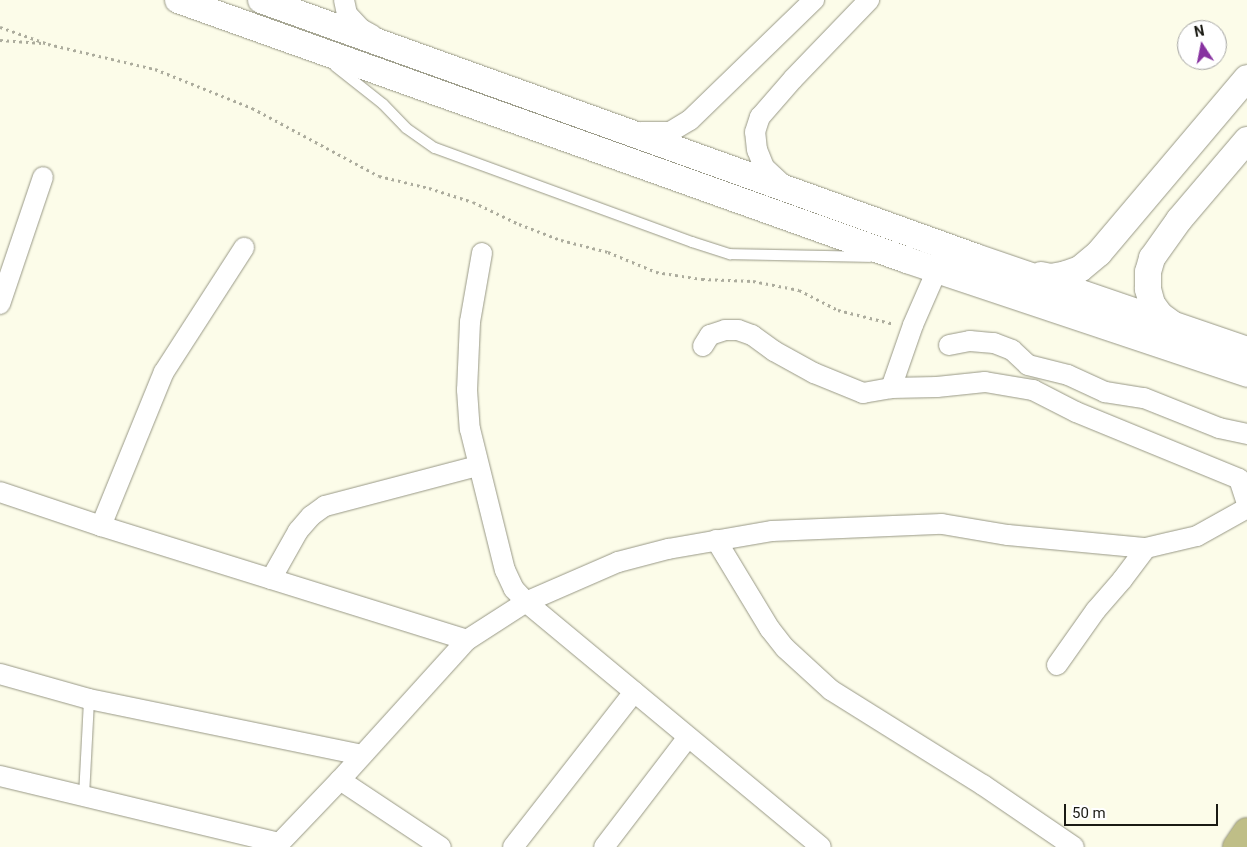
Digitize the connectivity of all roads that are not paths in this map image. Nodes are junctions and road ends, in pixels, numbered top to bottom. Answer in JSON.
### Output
{"nodes":[{"id":1,"x":178,"y":0,"type":"edge"},
{"id":2,"x":261,"y":0,"type":"edge"},
{"id":3,"x":344,"y":0,"type":"edge"},
{"id":4,"x":814,"y":0,"type":"edge"},
{"id":5,"x":869,"y":0,"type":"edge"},
{"id":6,"x":277,"y":35,"type":"junction"},
{"id":7,"x":398,"y":49,"type":"junction"},
{"id":8,"x":1247,"y":78,"type":"edge"},
{"id":9,"x":616,"y":128,"type":"junction"},
{"id":10,"x":1247,"y":140,"type":"edge"},
{"id":11,"x":43,"y":177,"type":"dead end"},
{"id":12,"x":790,"y":190,"type":"junction"},
{"id":13,"x":244,"y":248,"type":"dead end"},
{"id":14,"x":482,"y":253,"type":"dead end"},
{"id":15,"x":907,"y":260,"type":"junction"},
{"id":16,"x":937,"y":270,"type":"junction"},
{"id":17,"x":1026,"y":274,"type":"junction"},
{"id":18,"x":0,"y":304,"type":"edge"},
{"id":19,"x":1172,"y":323,"type":"junction"},
{"id":20,"x":949,"y":345,"type":"dead end"},
{"id":21,"x":703,"y":346,"type":"dead end"},
{"id":22,"x":1247,"y":350,"type":"edge"},
{"id":23,"x":1028,"y":364,"type":"junction"},
{"id":24,"x":1247,"y":374,"type":"edge"},
{"id":25,"x":1011,"y":386,"type":"junction"},
{"id":26,"x":890,"y":388,"type":"junction"},
{"id":27,"x":1247,"y":434,"type":"edge"},
{"id":28,"x":478,"y":466,"type":"junction"},
{"id":29,"x":1243,"y":471,"type":"edge"},
{"id":30,"x":0,"y":492,"type":"edge"},
{"id":31,"x":1247,"y":503,"type":"edge"},
{"id":32,"x":1247,"y":508,"type":"edge"},
{"id":33,"x":101,"y":526,"type":"junction"},
{"id":34,"x":716,"y":540,"type":"junction"},
{"id":35,"x":1146,"y":548,"type":"junction"},
{"id":36,"x":271,"y":579,"type":"junction"},
{"id":37,"x":526,"y":602,"type":"junction"},
{"id":38,"x":467,"y":640,"type":"junction"},
{"id":39,"x":1057,"y":665,"type":"dead end"},
{"id":40,"x":0,"y":674,"type":"edge"},
{"id":41,"x":634,"y":692,"type":"junction"},
{"id":42,"x":89,"y":699,"type":"junction"},
{"id":43,"x":688,"y":737,"type":"junction"},
{"id":44,"x":361,"y":755,"type":"junction"},
{"id":45,"x":0,"y":776,"type":"edge"},
{"id":46,"x":340,"y":780,"type":"junction"},
{"id":47,"x":84,"y":796,"type":"junction"},
{"id":48,"x":1247,"y":832,"type":"edge"},
{"id":49,"x":278,"y":845,"type":"edge"},
{"id":50,"x":441,"y":847,"type":"edge"},
{"id":51,"x":513,"y":847,"type":"edge"},
{"id":52,"x":604,"y":847,"type":"edge"},
{"id":53,"x":820,"y":847,"type":"edge"},
{"id":54,"x":1074,"y":847,"type":"edge"},
{"id":55,"x":1237,"y":847,"type":"edge"}],
"edges":[{"from":1,"to":6,"type":"street"},
{"from":2,"to":7,"type":"street"},
{"from":3,"to":7,"type":"street"},
{"from":4,"to":9,"type":"street"},
{"from":5,"to":12,"type":"street"},
{"from":6,"to":15,"type":"street"},
{"from":6,"to":15,"type":"lane"},
{"from":7,"to":9,"type":"street"},
{"from":8,"to":17,"type":"street"},
{"from":9,"to":12,"type":"street"},
{"from":10,"to":19,"type":"street"},
{"from":11,"to":18,"type":"street"},
{"from":12,"to":17,"type":"street"},
{"from":13,"to":33,"type":"street"},
{"from":14,"to":28,"type":"street"},
{"from":15,"to":16,"type":"street"},
{"from":16,"to":24,"type":"street"},
{"from":16,"to":26,"type":"street"},
{"from":17,"to":19,"type":"street"},
{"from":19,"to":22,"type":"street"},
{"from":20,"to":23,"type":"street"},
{"from":21,"to":26,"type":"street"},
{"from":23,"to":25,"type":"street"},
{"from":23,"to":27,"type":"street"},
{"from":25,"to":26,"type":"street"},
{"from":25,"to":29,"type":"street"},
{"from":28,"to":36,"type":"street"},
{"from":28,"to":37,"type":"street"},
{"from":29,"to":31,"type":"street"},
{"from":30,"to":33,"type":"street"},
{"from":32,"to":35,"type":"street"},
{"from":33,"to":36,"type":"street"},
{"from":34,"to":35,"type":"street"},
{"from":34,"to":37,"type":"street"},
{"from":34,"to":54,"type":"street"},
{"from":35,"to":39,"type":"street"},
{"from":36,"to":38,"type":"street"},
{"from":37,"to":38,"type":"street"},
{"from":37,"to":41,"type":"street"},
{"from":38,"to":44,"type":"street"},
{"from":40,"to":42,"type":"street"},
{"from":41,"to":43,"type":"street"},
{"from":41,"to":51,"type":"street"},
{"from":42,"to":44,"type":"street"},
{"from":42,"to":47,"type":"lane"},
{"from":43,"to":52,"type":"street"},
{"from":43,"to":53,"type":"street"},
{"from":44,"to":46,"type":"street"},
{"from":45,"to":47,"type":"street"},
{"from":46,"to":49,"type":"street"},
{"from":46,"to":50,"type":"street"},
{"from":47,"to":49,"type":"street"},
{"from":48,"to":55,"type":"highway"}]}
